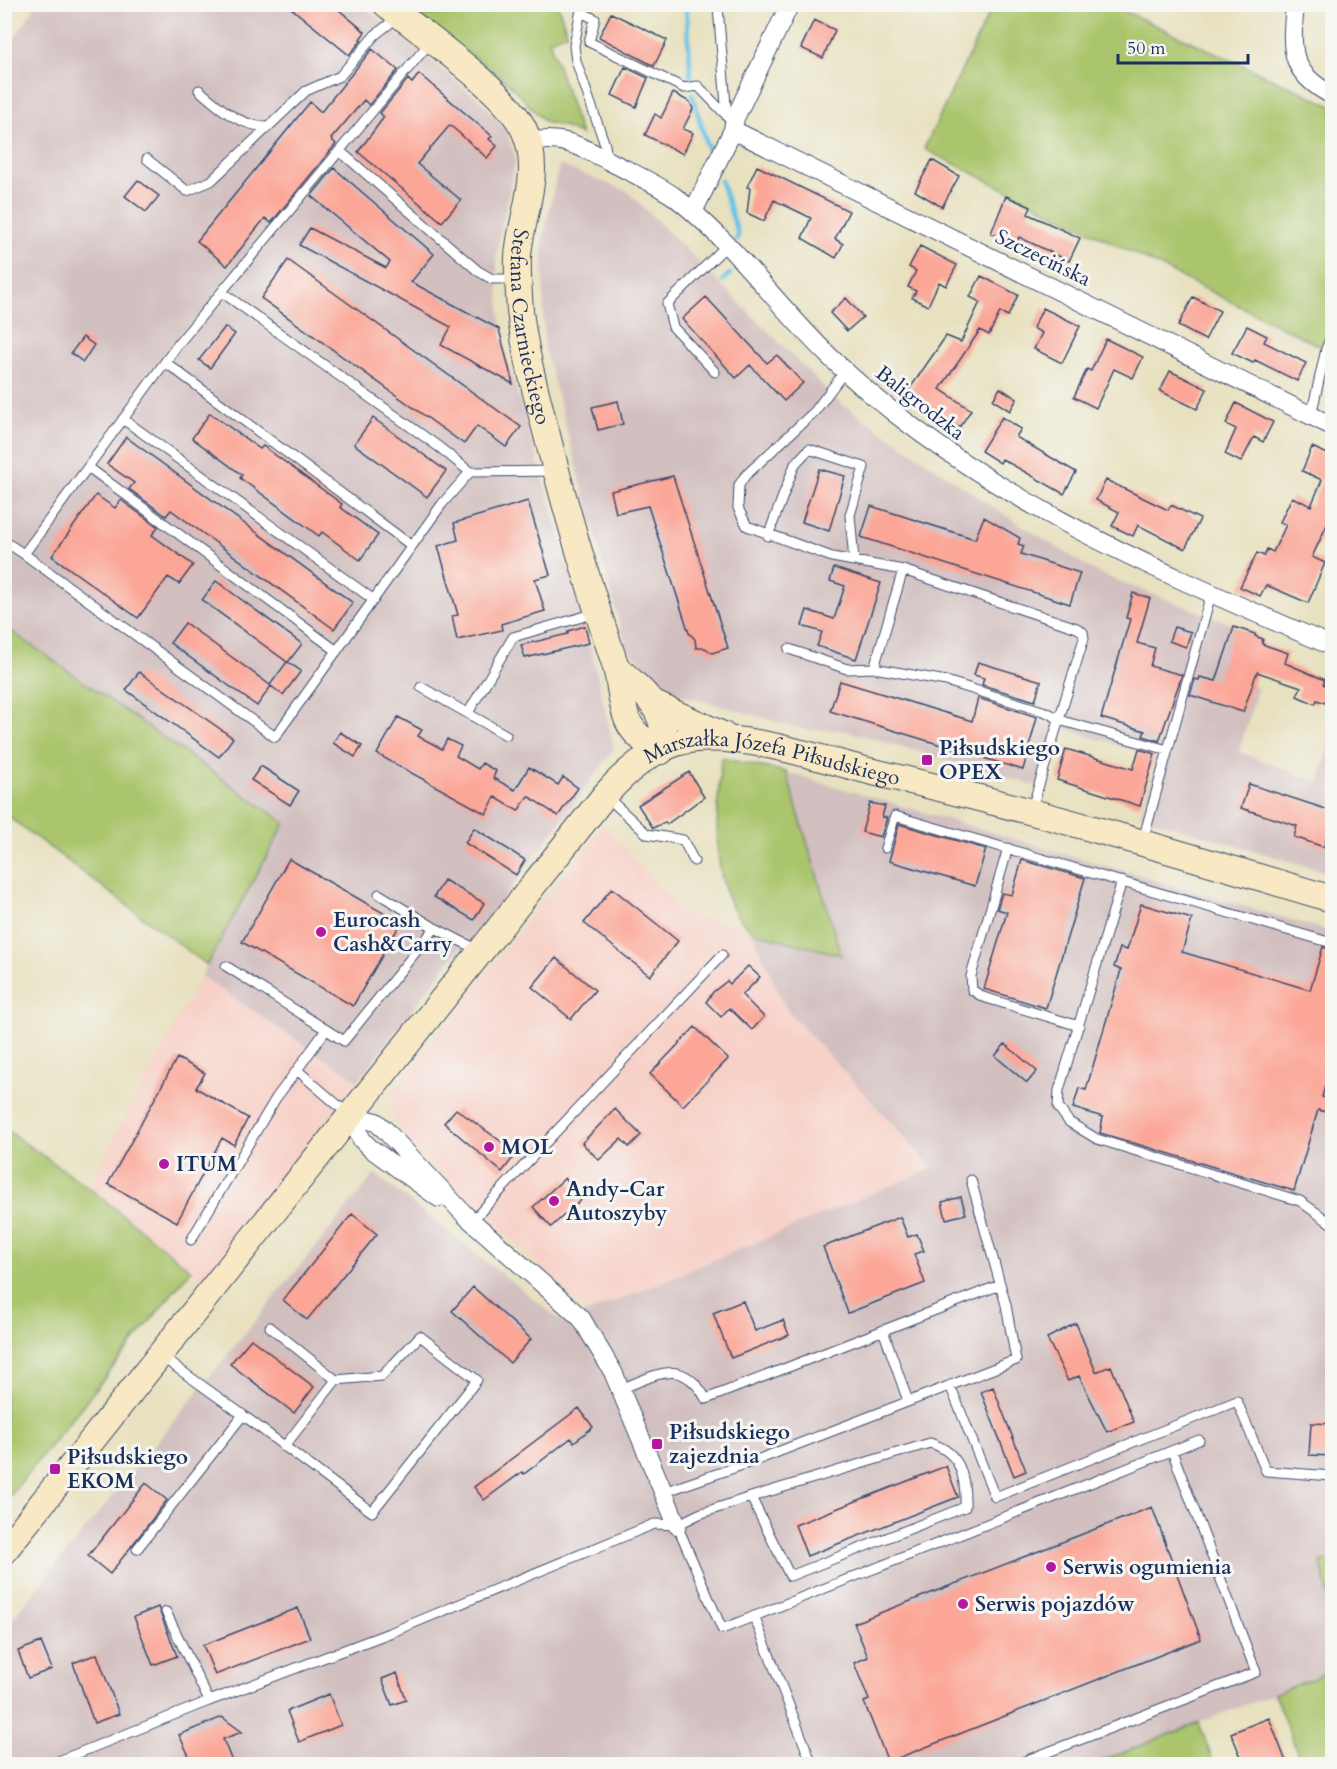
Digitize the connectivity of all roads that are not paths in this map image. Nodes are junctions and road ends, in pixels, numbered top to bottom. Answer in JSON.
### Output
{"nodes":[{"id":1,"x":722,"y":4,"type":"edge"},
{"id":2,"x":790,"y":4,"type":"edge"},
{"id":3,"x":1295,"y":4,"type":"edge"},
{"id":4,"x":581,"y":8,"type":"edge"},
{"id":5,"x":393,"y":10,"type":"edge"},
{"id":6,"x":431,"y":41,"type":"junction"},
{"id":7,"x":199,"y":90,"type":"dead end"},
{"id":8,"x":1332,"y":95,"type":"edge"},
{"id":9,"x":729,"y":122,"type":"junction"},
{"id":10,"x":269,"y":127,"type":"junction"},
{"id":11,"x":529,"y":142,"type":"junction"},
{"id":12,"x":341,"y":152,"type":"junction"},
{"id":13,"x":147,"y":159,"type":"dead end"},
{"id":14,"x":608,"y":160,"type":"junction"},
{"id":15,"x":693,"y":212,"type":"junction"},
{"id":16,"x":726,"y":246,"type":"junction"},
{"id":17,"x":519,"y":279,"type":"junction"},
{"id":18,"x":223,"y":293,"type":"junction"},
{"id":19,"x":1332,"y":334,"type":"edge"},
{"id":20,"x":165,"y":362,"type":"junction"},
{"id":21,"x":845,"y":371,"type":"junction"},
{"id":22,"x":715,"y":372,"type":"dead end"},
{"id":23,"x":1311,"y":416,"type":"junction"},
{"id":24,"x":123,"y":419,"type":"junction"},
{"id":25,"x":1332,"y":426,"type":"edge"},
{"id":26,"x":88,"y":467,"type":"junction"},
{"id":27,"x":556,"y":471,"type":"junction"},
{"id":28,"x":470,"y":472,"type":"junction"},
{"id":29,"x":768,"y":536,"type":"junction"},
{"id":30,"x":4,"y":541,"type":"edge"},
{"id":31,"x":412,"y":546,"type":"junction"},
{"id":32,"x":24,"y":554,"type":"junction"},
{"id":33,"x":854,"y":561,"type":"junction"},
{"id":34,"x":903,"y":570,"type":"junction"},
{"id":35,"x":1211,"y":594,"type":"junction"},
{"id":36,"x":374,"y":600,"type":"junction"},
{"id":37,"x":596,"y":613,"type":"junction"},
{"id":38,"x":1332,"y":645,"type":"edge"},
{"id":39,"x":789,"y":649,"type":"dead end"},
{"id":40,"x":337,"y":651,"type":"junction"},
{"id":41,"x":616,"y":667,"type":"junction"},
{"id":42,"x":873,"y":668,"type":"junction"},
{"id":43,"x":421,"y":687,"type":"dead end"},
{"id":44,"x":652,"y":703,"type":"junction"},
{"id":45,"x":468,"y":713,"type":"junction"},
{"id":46,"x":1058,"y":718,"type":"junction"},
{"id":47,"x":629,"y":722,"type":"junction"},
{"id":48,"x":506,"y":735,"type":"dead end"},
{"id":49,"x":735,"y":740,"type":"junction"},
{"id":50,"x":1168,"y":750,"type":"junction"},
{"id":51,"x":661,"y":751,"type":"junction"},
{"id":52,"x":624,"y":775,"type":"junction"},
{"id":53,"x":605,"y":795,"type":"junction"},
{"id":54,"x":1031,"y":811,"type":"junction"},
{"id":55,"x":1142,"y":844,"type":"junction"},
{"id":56,"x":885,"y":848,"type":"dead end"},
{"id":57,"x":1008,"y":848,"type":"junction"},
{"id":58,"x":694,"y":861,"type":"dead end"},
{"id":59,"x":1122,"y":881,"type":"junction"},
{"id":60,"x":379,"y":894,"type":"dead end"},
{"id":61,"x":1332,"y":899,"type":"edge"},
{"id":62,"x":435,"y":928,"type":"junction"},
{"id":63,"x":1332,"y":944,"type":"edge"},
{"id":64,"x":480,"y":951,"type":"junction"},
{"id":65,"x":722,"y":955,"type":"dead end"},
{"id":66,"x":226,"y":966,"type":"dead end"},
{"id":67,"x":1078,"y":1026,"type":"junction"},
{"id":68,"x":326,"y":1030,"type":"junction"},
{"id":69,"x":297,"y":1070,"type":"junction"},
{"id":70,"x":355,"y":1109,"type":"junction"},
{"id":71,"x":971,"y":1180,"type":"dead end"},
{"id":72,"x":468,"y":1218,"type":"junction"},
{"id":73,"x":1332,"y":1224,"type":"edge"},
{"id":74,"x":191,"y":1240,"type":"dead end"},
{"id":75,"x":1000,"y":1285,"type":"junction"},
{"id":76,"x":270,"y":1327,"type":"dead end"},
{"id":77,"x":883,"y":1330,"type":"junction"},
{"id":78,"x":160,"y":1355,"type":"junction"},
{"id":79,"x":336,"y":1380,"type":"junction"},
{"id":80,"x":950,"y":1384,"type":"junction"},
{"id":81,"x":621,"y":1389,"type":"junction"},
{"id":82,"x":908,"y":1401,"type":"junction"},
{"id":83,"x":243,"y":1414,"type":"junction"},
{"id":84,"x":1199,"y":1440,"type":"dead end"},
{"id":85,"x":284,"y":1447,"type":"junction"},
{"id":86,"x":1172,"y":1451,"type":"junction"},
{"id":87,"x":1332,"y":1476,"type":"edge"},
{"id":88,"x":664,"y":1492,"type":"junction"},
{"id":89,"x":751,"y":1497,"type":"junction"},
{"id":90,"x":677,"y":1525,"type":"junction"},
{"id":91,"x":137,"y":1549,"type":"dead end"},
{"id":92,"x":4,"y":1551,"type":"edge"},
{"id":93,"x":166,"y":1612,"type":"dead end"},
{"id":94,"x":754,"y":1616,"type":"junction"},
{"id":95,"x":209,"y":1701,"type":"junction"},
{"id":96,"x":51,"y":1764,"type":"edge"},
{"id":97,"x":812,"y":1764,"type":"edge"},
{"id":98,"x":1017,"y":1764,"type":"edge"}],
"edges":[{"from":1,"to":9,"type":"lane"},
{"from":2,"to":9,"type":"street"},
{"from":3,"to":8,"type":"street"},
{"from":4,"to":9,"type":"lane"},
{"from":4,"to":14,"type":"lane"},
{"from":5,"to":6,"type":"main road","name":"Stefana Czarnieckiego"},
{"from":5,"to":10,"type":"lane"},
{"from":6,"to":11,"type":"main road","name":"Stefana Czarnieckiego"},
{"from":6,"to":12,"type":"lane"},
{"from":7,"to":10,"type":"lane"},
{"from":9,"to":15,"type":"street"},
{"from":9,"to":23,"type":"street","name":"Szczecińska"},
{"from":10,"to":13,"type":"lane"},
{"from":11,"to":14,"type":"street","name":"Baligrodzka"},
{"from":11,"to":17,"type":"main road","name":"Stefana Czarnieckiego"},
{"from":12,"to":17,"type":"lane"},
{"from":12,"to":18,"type":"lane"},
{"from":14,"to":15,"type":"street","name":"Baligrodzka"},
{"from":15,"to":16,"type":"street","name":"Baligrodzka"},
{"from":16,"to":21,"type":"street","name":"Baligrodzka"},
{"from":16,"to":22,"type":"lane"},
{"from":17,"to":27,"type":"main road","name":"Stefana Czarnieckiego"},
{"from":18,"to":20,"type":"lane"},
{"from":18,"to":28,"type":"lane"},
{"from":19,"to":23,"type":"lane"},
{"from":20,"to":24,"type":"lane"},
{"from":20,"to":31,"type":"lane"},
{"from":21,"to":29,"type":"lane"},
{"from":21,"to":35,"type":"street","name":"Baligrodzka"},
{"from":23,"to":25,"type":"street","name":"Szczecińska"},
{"from":24,"to":26,"type":"lane"},
{"from":24,"to":36,"type":"lane"},
{"from":26,"to":32,"type":"lane"},
{"from":26,"to":40,"type":"lane"},
{"from":27,"to":28,"type":"lane"},
{"from":27,"to":37,"type":"main road","name":"Stefana Czarnieckiego"},
{"from":28,"to":31,"type":"lane"},
{"from":29,"to":33,"type":"lane"},
{"from":29,"to":33,"type":"lane"},
{"from":30,"to":32,"type":"lane"},
{"from":31,"to":36,"type":"lane"},
{"from":32,"to":40,"type":"lane"},
{"from":33,"to":34,"type":"lane"},
{"from":34,"to":42,"type":"lane"},
{"from":34,"to":46,"type":"lane"},
{"from":35,"to":38,"type":"street","name":"Baligrodzka"},
{"from":35,"to":50,"type":"lane"},
{"from":36,"to":40,"type":"lane"},
{"from":37,"to":41,"type":"main road","name":"Stefana Czarnieckiego"},
{"from":37,"to":45,"type":"lane"},
{"from":39,"to":42,"type":"lane"},
{"from":41,"to":44,"type":"main road","name":"Stefana Czarnieckiego"},
{"from":41,"to":47,"type":"main road","name":"Stefana Czarnieckiego"},
{"from":42,"to":46,"type":"lane"},
{"from":43,"to":45,"type":"lane"},
{"from":44,"to":49,"type":"main road","name":"Stefana Czarnieckiego"},
{"from":44,"to":51,"type":"main road","name":"Stefana Czarnieckiego"},
{"from":45,"to":48,"type":"lane"},
{"from":46,"to":50,"type":"lane"},
{"from":46,"to":54,"type":"lane"},
{"from":47,"to":51,"type":"main road","name":"Stefana Czarnieckiego"},
{"from":47,"to":52,"type":"main road","name":"Stefana Czarnieckiego"},
{"from":49,"to":51,"type":"main road","name":"Marszałka Józefa Piłsudskiego"},
{"from":49,"to":54,"type":"main road","name":"Marszałka Józefa Piłsudskiego"},
{"from":50,"to":55,"type":"lane"},
{"from":51,"to":52,"type":"main road","name":"Marszałka Józefa Piłsudskiego"},
{"from":52,"to":53,"type":"main road","name":"Marszałka Józefa Piłsudskiego"},
{"from":53,"to":58,"type":"lane"},
{"from":53,"to":64,"type":"main road","name":"Marszałka Józefa Piłsudskiego"},
{"from":54,"to":55,"type":"main road","name":"Marszałka Józefa Piłsudskiego"},
{"from":55,"to":61,"type":"main road","name":"Marszałka Józefa Piłsudskiego"},
{"from":56,"to":57,"type":"lane"},
{"from":57,"to":59,"type":"lane"},
{"from":57,"to":67,"type":"lane"},
{"from":59,"to":63,"type":"lane"},
{"from":59,"to":67,"type":"lane"},
{"from":60,"to":62,"type":"lane"},
{"from":62,"to":64,"type":"lane"},
{"from":62,"to":68,"type":"lane"},
{"from":64,"to":70,"type":"main road","name":"Marszałka Józefa Piłsudskiego"},
{"from":65,"to":72,"type":"lane"},
{"from":66,"to":68,"type":"lane"},
{"from":67,"to":73,"type":"lane"},
{"from":68,"to":69,"type":"lane"},
{"from":69,"to":70,"type":"lane"},
{"from":69,"to":74,"type":"lane"},
{"from":70,"to":72,"type":"street"},
{"from":70,"to":78,"type":"main road","name":"Marszałka Józefa Piłsudskiego"},
{"from":71,"to":75,"type":"lane"},
{"from":72,"to":81,"type":"street"},
{"from":75,"to":77,"type":"lane"},
{"from":75,"to":80,"type":"lane"},
{"from":76,"to":79,"type":"lane"},
{"from":77,"to":81,"type":"lane"},
{"from":77,"to":82,"type":"lane"},
{"from":78,"to":83,"type":"lane"},
{"from":78,"to":92,"type":"main road","name":"Marszałka Józefa Piłsudskiego"},
{"from":79,"to":85,"type":"lane"},
{"from":79,"to":85,"type":"lane"},
{"from":80,"to":82,"type":"lane"},
{"from":80,"to":87,"type":"lane"},
{"from":81,"to":88,"type":"street"},
{"from":82,"to":88,"type":"lane"},
{"from":83,"to":85,"type":"lane"},
{"from":83,"to":91,"type":"lane"},
{"from":84,"to":86,"type":"lane"},
{"from":86,"to":94,"type":"lane"},
{"from":86,"to":98,"type":"lane"},
{"from":88,"to":90,"type":"street"},
{"from":89,"to":89,"type":"lane"},
{"from":89,"to":90,"type":"lane"},
{"from":90,"to":94,"type":"lane"},
{"from":90,"to":95,"type":"lane"},
{"from":93,"to":95,"type":"lane"},
{"from":94,"to":97,"type":"lane"},
{"from":95,"to":96,"type":"lane"}]}
